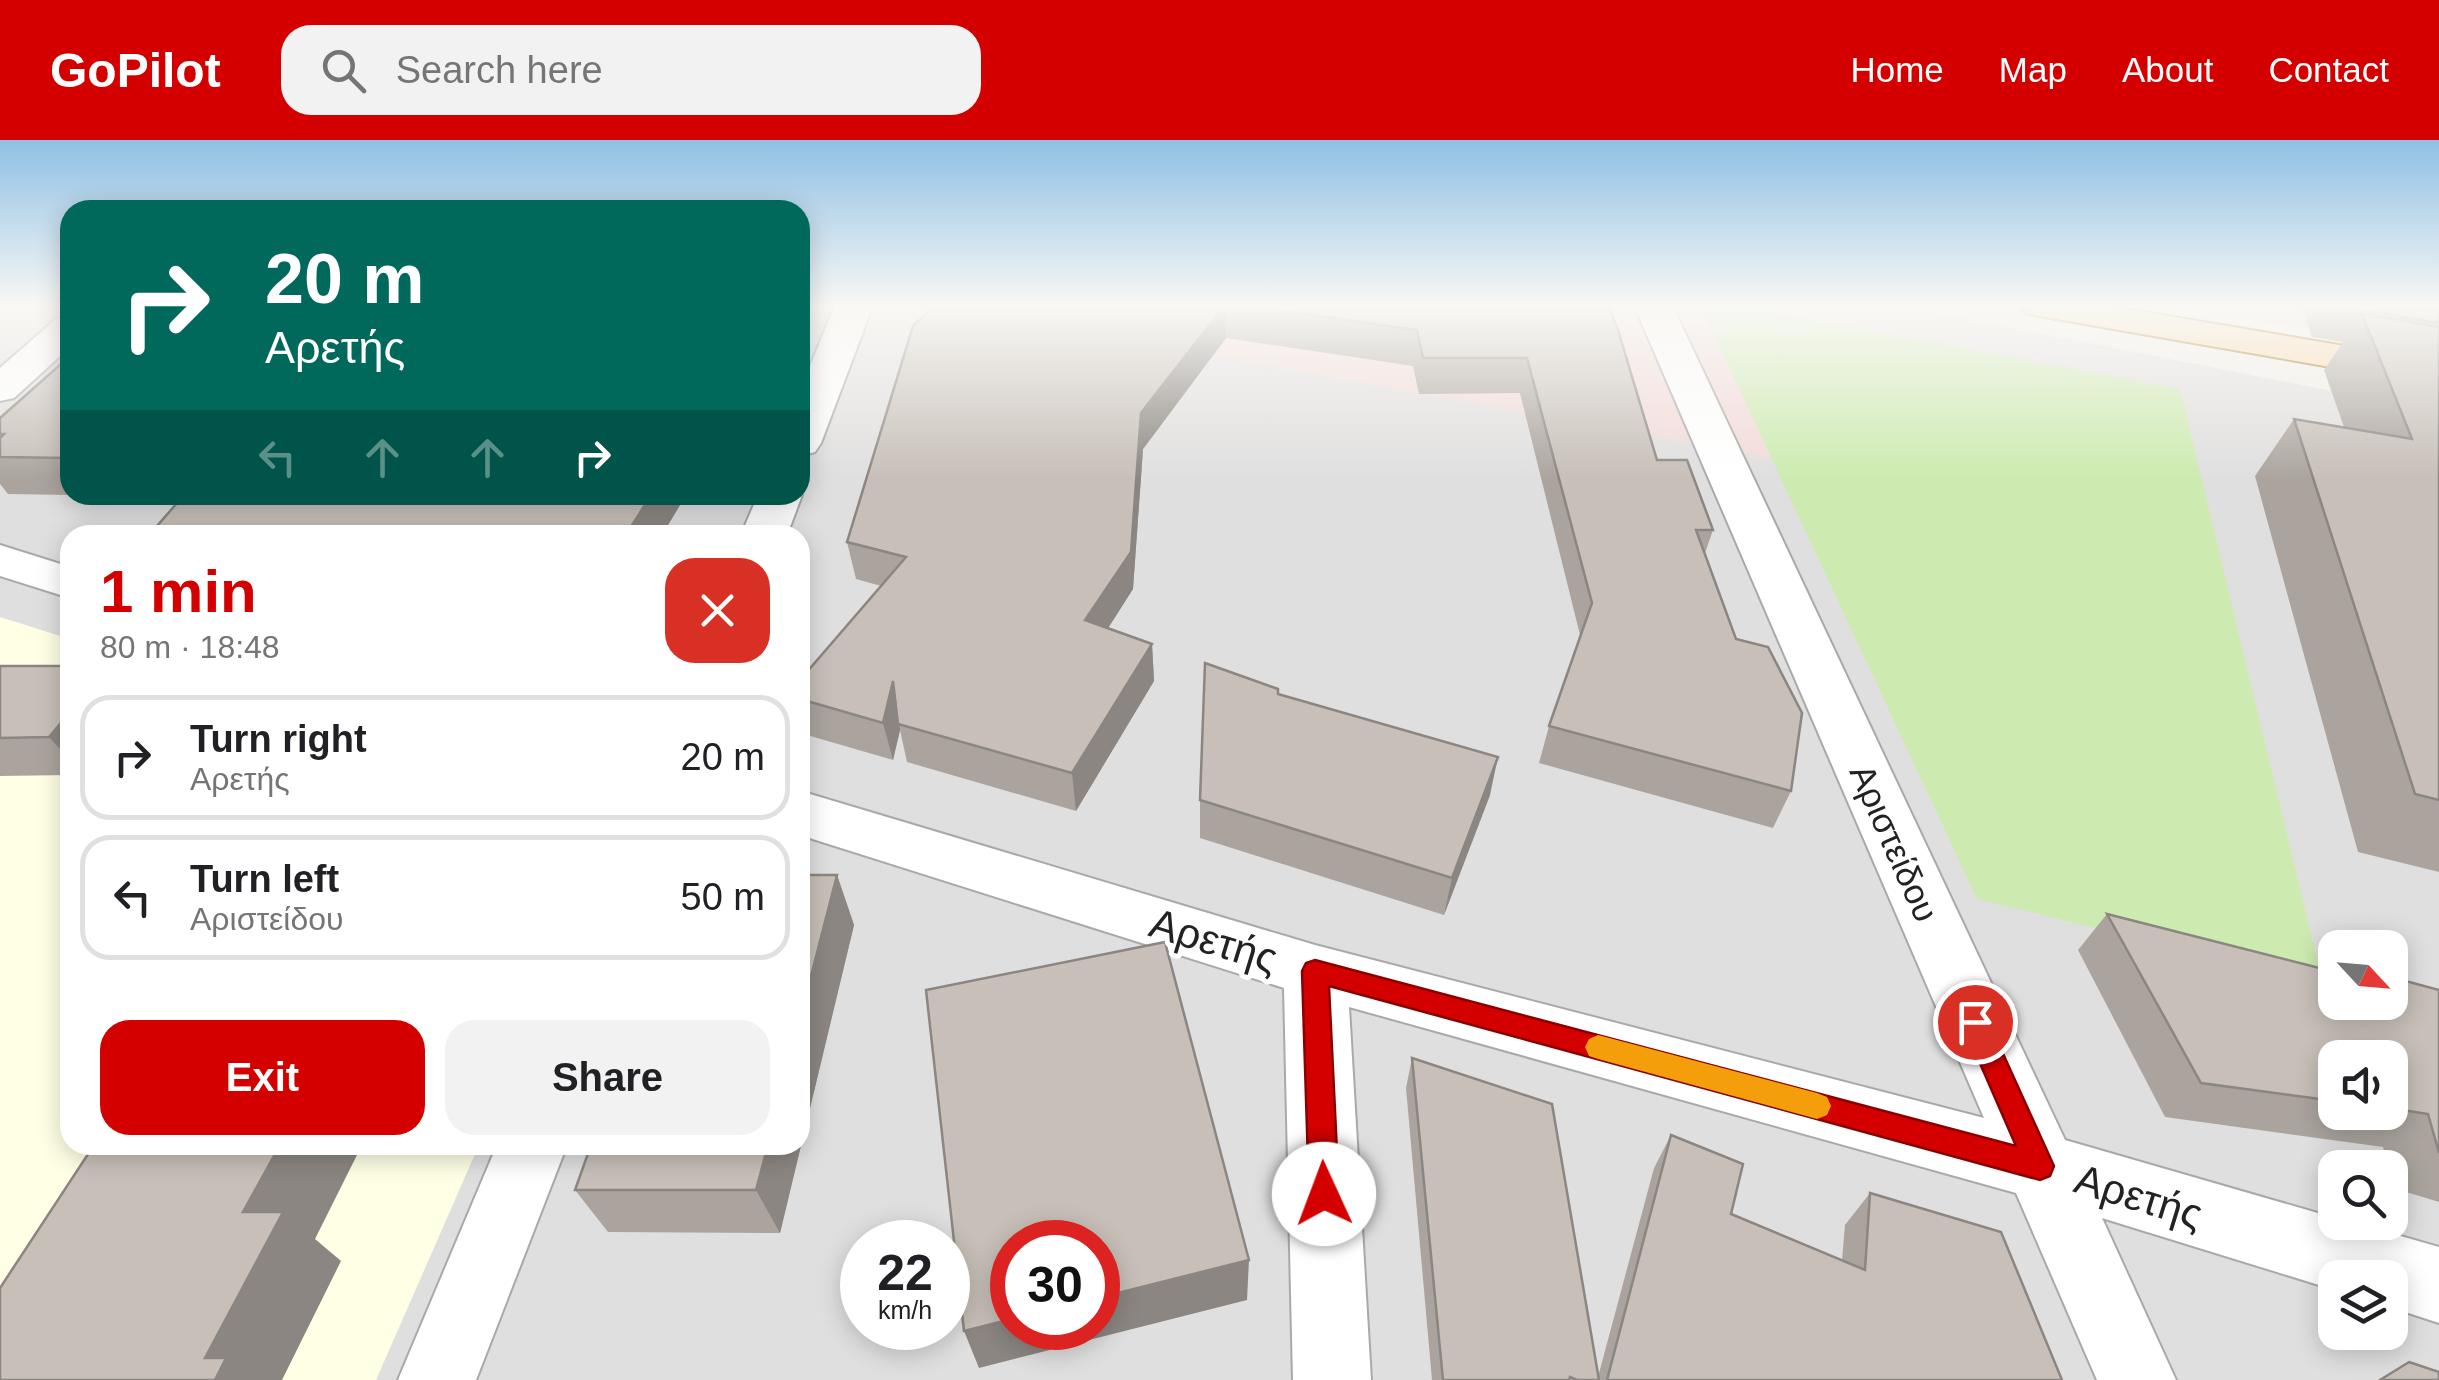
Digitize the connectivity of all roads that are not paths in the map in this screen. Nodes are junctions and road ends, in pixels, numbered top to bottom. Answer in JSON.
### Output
{"nodes":[{"id":1,"x":30,"y":363,"type":"edge"},
{"id":2,"x":831,"y":363,"type":"edge"},
{"id":3,"x":1679,"y":363,"type":"edge"},
{"id":4,"x":2378,"y":363,"type":"edge"},
{"id":5,"x":2439,"y":374,"type":"edge"},
{"id":6,"x":0,"y":389,"type":"edge"},
{"id":7,"x":810,"y":417,"type":"edge"},
{"id":8,"x":0,"y":560,"type":"edge"},
{"id":9,"x":60,"y":579,"type":"edge"},
{"id":10,"x":810,"y":816,"type":"edge"},
{"id":11,"x":1315,"y":971,"type":"junction"},
{"id":12,"x":528,"y":1155,"type":"edge"},
{"id":13,"x":2040,"y":1166,"type":"junction"},
{"id":14,"x":2439,"y":1285,"type":"edge"},
{"id":15,"x":436,"y":1380,"type":"edge"},
{"id":16,"x":1332,"y":1380,"type":"edge"},
{"id":17,"x":2137,"y":1380,"type":"edge"}],
"edges":[{"from":1,"to":6,"type":"street"},
{"from":2,"to":7,"type":"street"},
{"from":3,"to":13,"type":"street","name":"Αριστείδου"},
{"from":4,"to":5,"type":"main road"},
{"from":8,"to":9,"type":"street"},
{"from":10,"to":11,"type":"street","name":"Αρετής"},
{"from":11,"to":13,"type":"street","name":"Αρετής"},
{"from":11,"to":16,"type":"street"},
{"from":12,"to":15,"type":"street"},
{"from":13,"to":14,"type":"street","name":"Αρετής"},
{"from":13,"to":17,"type":"street","name":"Αριστείδου"}]}
